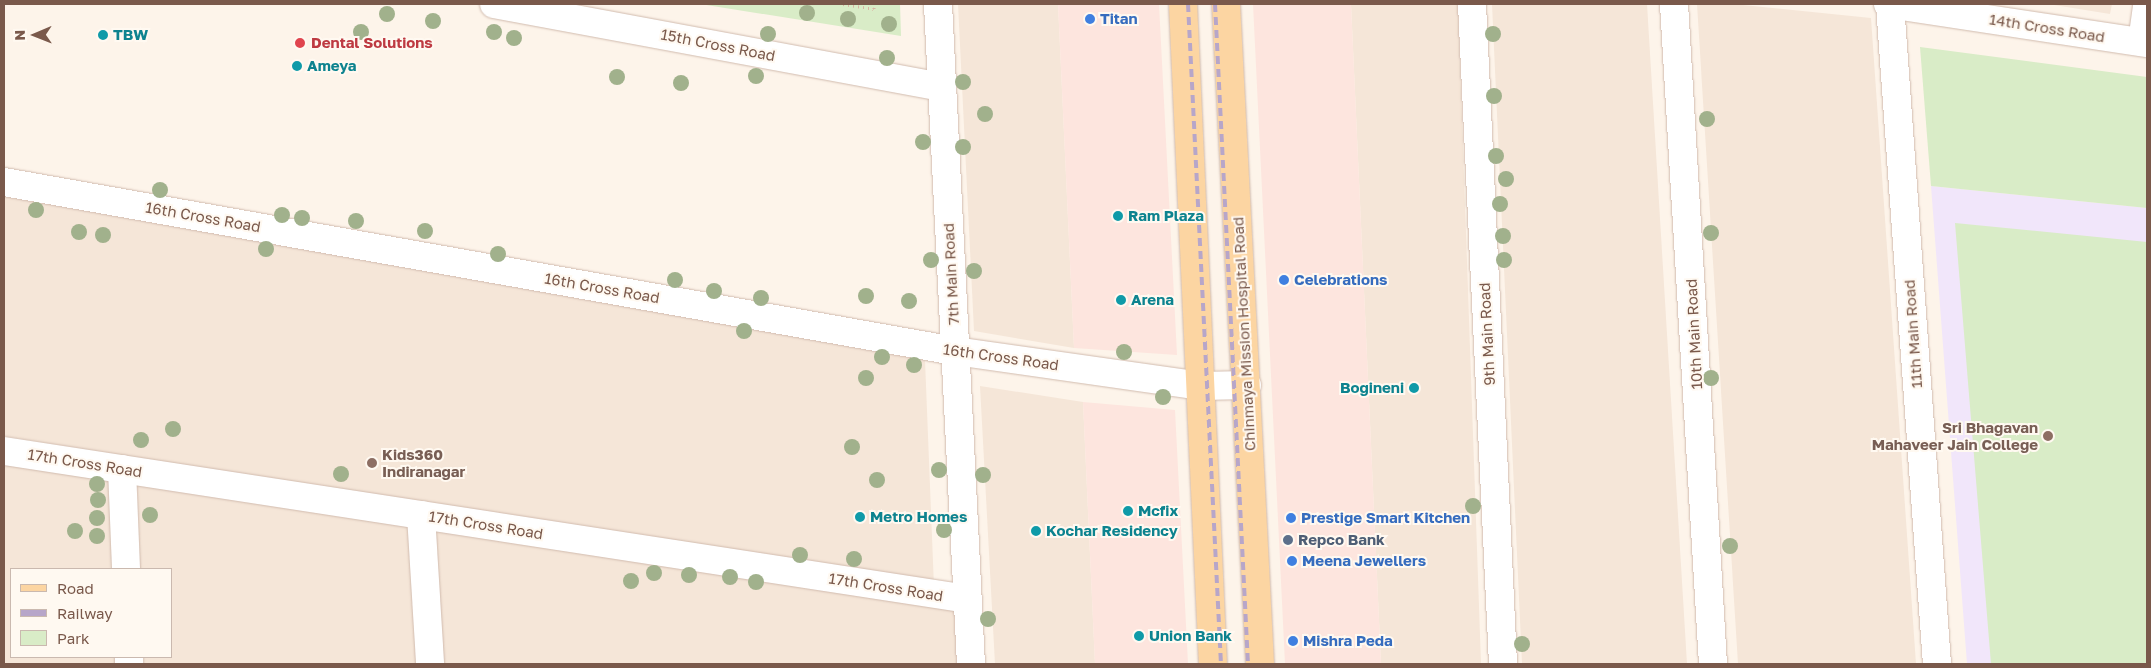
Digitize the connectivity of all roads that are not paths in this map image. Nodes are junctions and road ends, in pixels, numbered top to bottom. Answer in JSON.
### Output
{"nodes":[{"id":1,"x":494,"y":4,"type":"edge"},
{"id":2,"x":938,"y":4,"type":"edge"},
{"id":3,"x":1183,"y":4,"type":"edge"},
{"id":4,"x":1226,"y":4,"type":"edge"},
{"id":5,"x":1472,"y":4,"type":"edge"},
{"id":6,"x":1674,"y":4,"type":"edge"},
{"id":7,"x":1889,"y":4,"type":"edge"},
{"id":8,"x":2147,"y":6,"type":"edge"},
{"id":9,"x":2145,"y":43,"type":"edge"},
{"id":10,"x":941,"y":87,"type":"junction"},
{"id":11,"x":4,"y":182,"type":"edge"},
{"id":12,"x":956,"y":351,"type":"junction"},
{"id":13,"x":1247,"y":385,"type":"junction"},
{"id":14,"x":1201,"y":386,"type":"junction"},
{"id":15,"x":4,"y":451,"type":"edge"},
{"id":16,"x":122,"y":469,"type":"junction"},
{"id":17,"x":421,"y":515,"type":"junction"},
{"id":18,"x":126,"y":568,"type":"edge"},
{"id":19,"x":968,"y":599,"type":"junction"},
{"id":20,"x":430,"y":664,"type":"edge"},
{"id":21,"x":971,"y":664,"type":"edge"},
{"id":22,"x":1213,"y":664,"type":"edge"},
{"id":23,"x":1260,"y":664,"type":"edge"},
{"id":24,"x":1503,"y":664,"type":"edge"},
{"id":25,"x":1713,"y":664,"type":"edge"},
{"id":26,"x":1937,"y":664,"type":"edge"}],
"edges":[{"from":1,"to":10,"type":"street","name":"15th Cross Road"},
{"from":2,"to":10,"type":"street","name":"7th Main Road"},
{"from":3,"to":14,"type":"main road"},
{"from":4,"to":13,"type":"main road","name":"Chinmaya Mission Hospital Road"},
{"from":5,"to":24,"type":"street","name":"9th Main Road"},
{"from":6,"to":25,"type":"street","name":"10th Main Road"},
{"from":7,"to":9,"type":"street","name":"14th Cross Road"},
{"from":7,"to":26,"type":"street","name":"11th Main Road"},
{"from":8,"to":9,"type":"street"},
{"from":10,"to":12,"type":"street","name":"7th Main Road"},
{"from":11,"to":12,"type":"street","name":"16th Cross Road"},
{"from":12,"to":14,"type":"street","name":"16th Cross Road"},
{"from":12,"to":19,"type":"street","name":"7th Main Road"},
{"from":13,"to":14,"type":"street","name":"16th Cross Road"},
{"from":13,"to":23,"type":"main road","name":"Chinmaya Mission Hospital Road"},
{"from":14,"to":22,"type":"main road"},
{"from":15,"to":16,"type":"street","name":"17th Cross Road"},
{"from":16,"to":17,"type":"street","name":"17th Cross Road"},
{"from":16,"to":18,"type":"street"},
{"from":17,"to":19,"type":"street","name":"17th Cross Road"},
{"from":17,"to":20,"type":"street"},
{"from":19,"to":21,"type":"street","name":"7th Main Road"}]}
